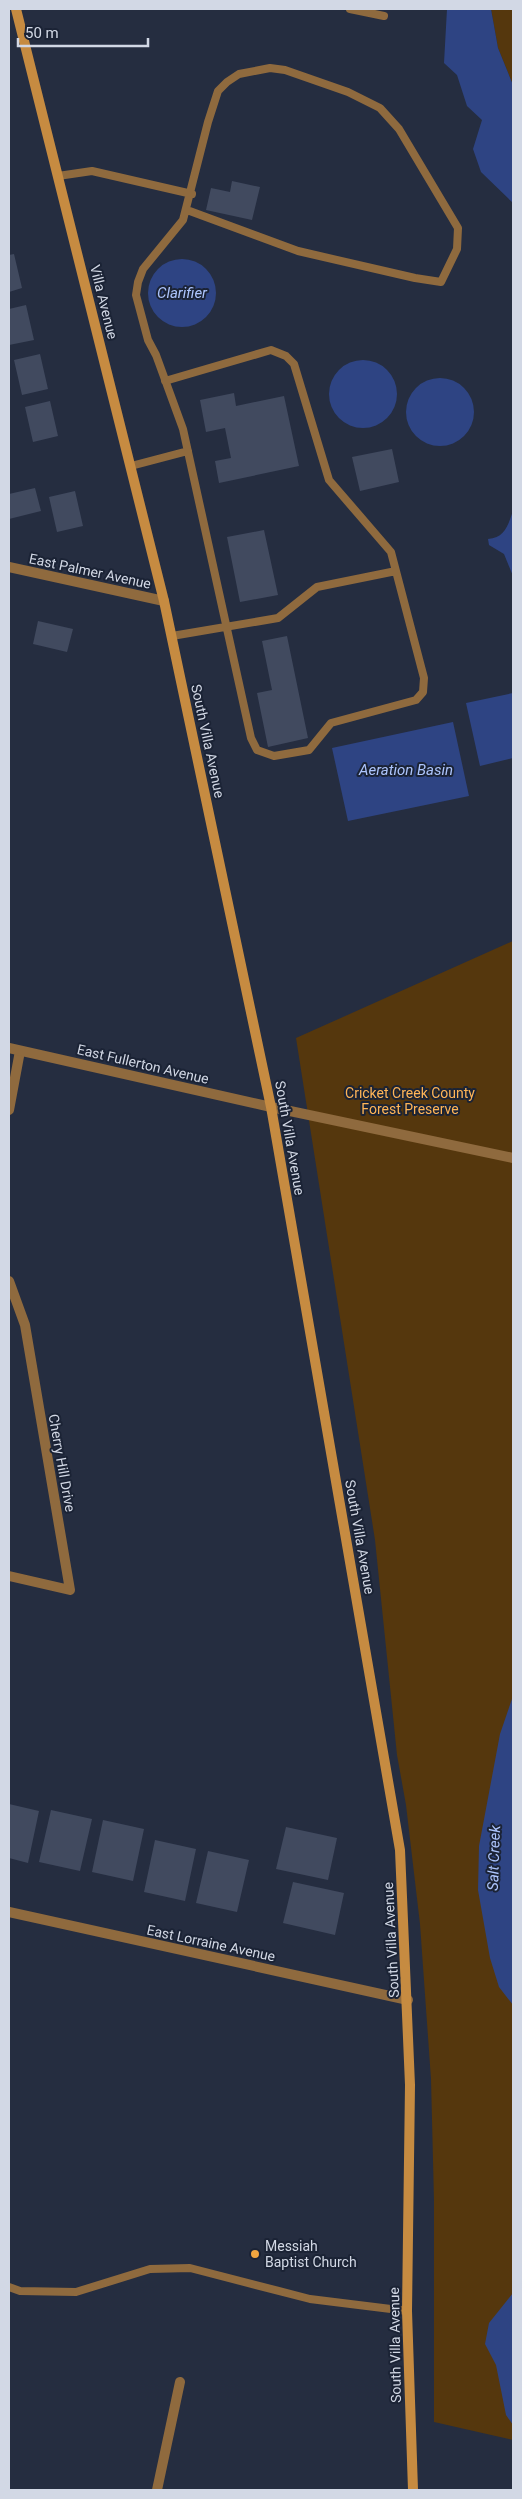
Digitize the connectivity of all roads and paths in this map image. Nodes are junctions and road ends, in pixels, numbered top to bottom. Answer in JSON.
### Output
{"nodes":[{"id":1,"x":16,"y":9,"type":"edge"},
{"id":2,"x":350,"y":9,"type":"edge"},
{"id":3,"x":384,"y":16,"type":"dead end"},
{"id":4,"x":58,"y":176,"type":"junction"},
{"id":5,"x":192,"y":194,"type":"junction"},
{"id":6,"x":187,"y":210,"type":"junction"},
{"id":7,"x":165,"y":380,"type":"junction"},
{"id":8,"x":188,"y":451,"type":"junction"},
{"id":9,"x":131,"y":466,"type":"junction"},
{"id":10,"x":9,"y":567,"type":"edge"},
{"id":11,"x":396,"y":571,"type":"junction"},
{"id":12,"x":164,"y":601,"type":"junction"},
{"id":13,"x":227,"y":627,"type":"junction"},
{"id":14,"x":172,"y":636,"type":"junction"},
{"id":15,"x":9,"y":1048,"type":"edge"},
{"id":16,"x":20,"y":1051,"type":"junction"},
{"id":17,"x":272,"y":1107,"type":"junction"},
{"id":18,"x":9,"y":1110,"type":"edge"},
{"id":19,"x":513,"y":1158,"type":"edge"},
{"id":20,"x":9,"y":1281,"type":"edge"},
{"id":21,"x":9,"y":1576,"type":"edge"},
{"id":22,"x":9,"y":1912,"type":"edge"},
{"id":23,"x":408,"y":2000,"type":"junction"},
{"id":24,"x":9,"y":2288,"type":"edge"},
{"id":25,"x":407,"y":2311,"type":"junction"},
{"id":26,"x":180,"y":2382,"type":"dead end"},
{"id":27,"x":157,"y":2490,"type":"edge"},
{"id":28,"x":413,"y":2490,"type":"edge"}],
"edges":[{"from":1,"to":4,"type":"main road","name":"Villa Avenue"},
{"from":2,"to":3,"type":"lane"},
{"from":4,"to":5,"type":"lane"},
{"from":4,"to":9,"type":"main road","name":"Villa Avenue"},
{"from":5,"to":6,"type":"lane"},
{"from":5,"to":6,"type":"lane"},
{"from":6,"to":7,"type":"lane"},
{"from":7,"to":8,"type":"lane"},
{"from":7,"to":11,"type":"lane"},
{"from":8,"to":9,"type":"lane"},
{"from":8,"to":13,"type":"lane"},
{"from":9,"to":12,"type":"main road","name":"Villa Avenue"},
{"from":10,"to":12,"type":"street","name":"East Palmer Avenue"},
{"from":11,"to":13,"type":"lane"},
{"from":11,"to":13,"type":"lane"},
{"from":12,"to":14,"type":"main road","name":"South Villa Avenue"},
{"from":13,"to":14,"type":"lane"},
{"from":14,"to":17,"type":"main road","name":"South Villa Avenue"},
{"from":15,"to":16,"type":"street","name":"East Fullerton Avenue"},
{"from":16,"to":17,"type":"street","name":"East Fullerton Avenue"},
{"from":16,"to":18,"type":"street"},
{"from":17,"to":19,"type":"street","name":"East Fullerton Avenue"},
{"from":17,"to":23,"type":"main road","name":"South Villa Avenue"},
{"from":20,"to":21,"type":"street","name":"Cherry Hill Drive"},
{"from":22,"to":23,"type":"street","name":"East Lorraine Avenue"},
{"from":23,"to":25,"type":"main road","name":"South Villa Avenue"},
{"from":24,"to":25,"type":"lane"},
{"from":25,"to":28,"type":"main road","name":"South Villa Avenue"},
{"from":26,"to":27,"type":"street"}]}
